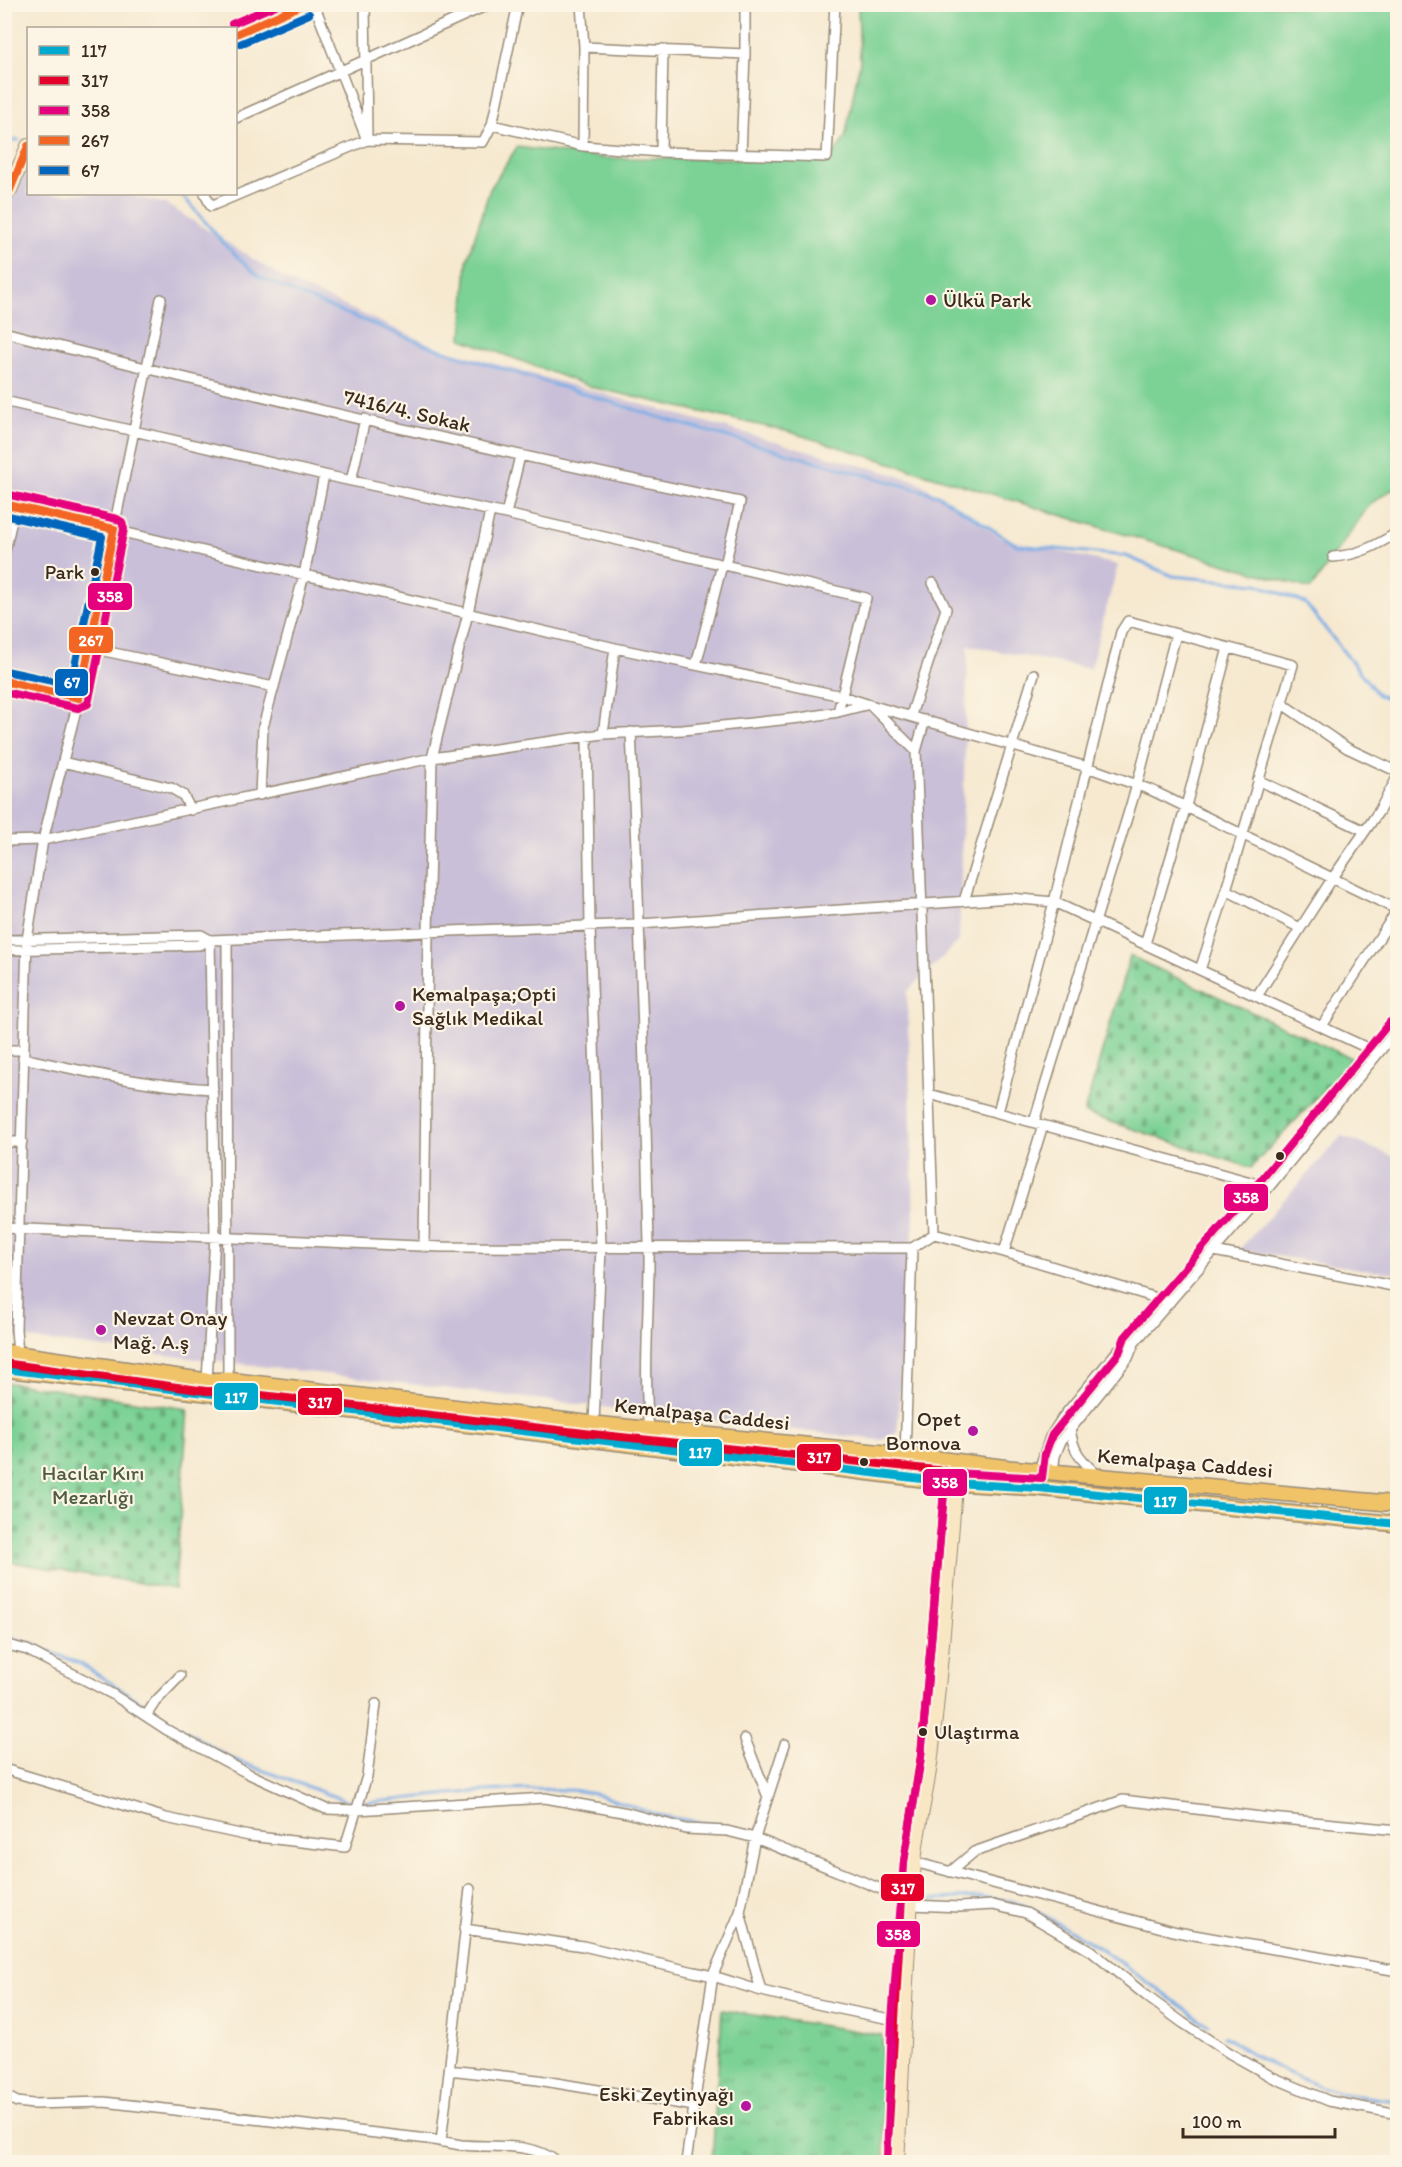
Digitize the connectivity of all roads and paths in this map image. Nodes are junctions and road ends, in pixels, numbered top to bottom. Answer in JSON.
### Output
{"nodes":[{"id":1,"x":305,"y":4,"type":"edge"},
{"id":2,"x":314,"y":4,"type":"edge"},
{"id":3,"x":365,"y":4,"type":"edge"},
{"id":4,"x":490,"y":4,"type":"edge"},
{"id":5,"x":518,"y":4,"type":"edge"},
{"id":6,"x":581,"y":4,"type":"edge"},
{"id":7,"x":745,"y":4,"type":"edge"},
{"id":8,"x":835,"y":4,"type":"edge"},
{"id":9,"x":237,"y":34,"type":"edge"},
{"id":10,"x":584,"y":47,"type":"junction"},
{"id":11,"x":663,"y":49,"type":"junction"},
{"id":12,"x":745,"y":54,"type":"junction"},
{"id":13,"x":366,"y":59,"type":"junction"},
{"id":14,"x":339,"y":72,"type":"junction"},
{"id":15,"x":237,"y":118,"type":"edge"},
{"id":16,"x":492,"y":125,"type":"junction"},
{"id":17,"x":367,"y":140,"type":"junction"},
{"id":18,"x":583,"y":146,"type":"junction"},
{"id":19,"x":27,"y":148,"type":"edge"},
{"id":20,"x":661,"y":152,"type":"junction"},
{"id":21,"x":741,"y":155,"type":"junction"},
{"id":22,"x":206,"y":195,"type":"edge"},
{"id":23,"x":237,"y":195,"type":"edge"},
{"id":24,"x":237,"y":195,"type":"edge"},
{"id":25,"x":4,"y":198,"type":"edge"},
{"id":26,"x":161,"y":299,"type":"dead end"},
{"id":27,"x":4,"y":332,"type":"edge"},
{"id":28,"x":146,"y":369,"type":"junction"},
{"id":29,"x":4,"y":401,"type":"edge"},
{"id":30,"x":365,"y":419,"type":"junction"},
{"id":31,"x":134,"y":429,"type":"junction"},
{"id":32,"x":520,"y":456,"type":"junction"},
{"id":33,"x":324,"y":475,"type":"junction"},
{"id":34,"x":351,"y":481,"type":"junction"},
{"id":35,"x":4,"y":504,"type":"edge"},
{"id":36,"x":15,"y":507,"type":"junction"},
{"id":37,"x":490,"y":511,"type":"junction"},
{"id":38,"x":506,"y":514,"type":"junction"},
{"id":39,"x":114,"y":529,"type":"junction"},
{"id":40,"x":1398,"y":532,"type":"edge"},
{"id":41,"x":4,"y":555,"type":"edge"},
{"id":42,"x":1333,"y":557,"type":"dead end"},
{"id":43,"x":724,"y":565,"type":"junction"},
{"id":44,"x":304,"y":575,"type":"junction"},
{"id":45,"x":933,"y":583,"type":"dead end"},
{"id":46,"x":468,"y":613,"type":"junction"},
{"id":47,"x":1176,"y":634,"type":"junction"},
{"id":48,"x":90,"y":648,"type":"junction"},
{"id":49,"x":615,"y":648,"type":"junction"},
{"id":50,"x":1228,"y":648,"type":"junction"},
{"id":51,"x":696,"y":665,"type":"junction"},
{"id":52,"x":1034,"y":674,"type":"dead end"},
{"id":53,"x":4,"y":681,"type":"edge"},
{"id":54,"x":274,"y":687,"type":"junction"},
{"id":55,"x":842,"y":696,"type":"junction"},
{"id":56,"x":79,"y":698,"type":"junction"},
{"id":57,"x":1281,"y":703,"type":"junction"},
{"id":58,"x":869,"y":705,"type":"junction"},
{"id":59,"x":838,"y":712,"type":"junction"},
{"id":60,"x":911,"y":716,"type":"junction"},
{"id":61,"x":925,"y":720,"type":"junction"},
{"id":62,"x":631,"y":732,"type":"junction"},
{"id":63,"x":603,"y":734,"type":"junction"},
{"id":64,"x":587,"y":736,"type":"junction"},
{"id":65,"x":1013,"y":745,"type":"junction"},
{"id":66,"x":916,"y":751,"type":"junction"},
{"id":67,"x":432,"y":759,"type":"junction"},
{"id":68,"x":63,"y":762,"type":"junction"},
{"id":69,"x":1087,"y":767,"type":"junction"},
{"id":70,"x":1398,"y":774,"type":"edge"},
{"id":71,"x":1258,"y":780,"type":"junction"},
{"id":72,"x":1137,"y":785,"type":"junction"},
{"id":73,"x":260,"y":795,"type":"junction"},
{"id":74,"x":1186,"y":806,"type":"junction"},
{"id":75,"x":190,"y":810,"type":"junction"},
{"id":76,"x":1365,"y":831,"type":"junction"},
{"id":77,"x":1242,"y":834,"type":"junction"},
{"id":78,"x":43,"y":840,"type":"junction"},
{"id":79,"x":4,"y":841,"type":"edge"},
{"id":80,"x":1332,"y":879,"type":"junction"},
{"id":81,"x":1226,"y":890,"type":"junction"},
{"id":82,"x":964,"y":901,"type":"junction"},
{"id":83,"x":1054,"y":902,"type":"junction"},
{"id":84,"x":923,"y":904,"type":"junction"},
{"id":85,"x":1397,"y":909,"type":"edge"},
{"id":86,"x":1097,"y":922,"type":"junction"},
{"id":87,"x":640,"y":924,"type":"junction"},
{"id":88,"x":590,"y":926,"type":"junction"},
{"id":89,"x":1300,"y":928,"type":"junction"},
{"id":90,"x":428,"y":933,"type":"junction"},
{"id":91,"x":4,"y":940,"type":"edge"},
{"id":92,"x":210,"y":940,"type":"junction"},
{"id":93,"x":227,"y":940,"type":"junction"},
{"id":94,"x":1145,"y":944,"type":"junction"},
{"id":95,"x":27,"y":945,"type":"junction"},
{"id":96,"x":4,"y":950,"type":"edge"},
{"id":97,"x":1200,"y":970,"type":"junction"},
{"id":98,"x":1257,"y":996,"type":"junction"},
{"id":99,"x":1322,"y":1026,"type":"junction"},
{"id":100,"x":1396,"y":1032,"type":"edge"},
{"id":101,"x":4,"y":1050,"type":"edge"},
{"id":102,"x":1378,"y":1053,"type":"junction"},
{"id":103,"x":23,"y":1054,"type":"junction"},
{"id":104,"x":213,"y":1089,"type":"junction"},
{"id":105,"x":929,"y":1094,"type":"junction"},
{"id":106,"x":998,"y":1112,"type":"junction"},
{"id":107,"x":1039,"y":1123,"type":"junction"},
{"id":108,"x":4,"y":1142,"type":"edge"},
{"id":109,"x":22,"y":1142,"type":"junction"},
{"id":110,"x":1269,"y":1187,"type":"junction"},
{"id":111,"x":4,"y":1228,"type":"edge"},
{"id":112,"x":20,"y":1229,"type":"junction"},
{"id":113,"x":934,"y":1234,"type":"junction"},
{"id":114,"x":215,"y":1236,"type":"junction"},
{"id":115,"x":227,"y":1238,"type":"junction"},
{"id":116,"x":424,"y":1247,"type":"junction"},
{"id":117,"x":601,"y":1247,"type":"junction"},
{"id":118,"x":649,"y":1247,"type":"junction"},
{"id":119,"x":912,"y":1248,"type":"junction"},
{"id":120,"x":1214,"y":1251,"type":"junction"},
{"id":121,"x":1004,"y":1252,"type":"junction"},
{"id":122,"x":1398,"y":1287,"type":"edge"},
{"id":123,"x":1170,"y":1302,"type":"junction"},
{"id":124,"x":1134,"y":1343,"type":"junction"},
{"id":125,"x":11,"y":1353,"type":"edge"},
{"id":126,"x":4,"y":1369,"type":"edge"},
{"id":127,"x":228,"y":1380,"type":"junction"},
{"id":128,"x":207,"y":1381,"type":"junction"},
{"id":129,"x":594,"y":1424,"type":"junction"},
{"id":130,"x":1070,"y":1428,"type":"junction"},
{"id":131,"x":649,"y":1430,"type":"junction"},
{"id":132,"x":905,"y":1455,"type":"junction"},
{"id":133,"x":957,"y":1462,"type":"junction"},
{"id":134,"x":1046,"y":1470,"type":"junction"},
{"id":135,"x":1098,"y":1476,"type":"junction"},
{"id":136,"x":955,"y":1483,"type":"junction"},
{"id":137,"x":1044,"y":1489,"type":"junction"},
{"id":138,"x":1398,"y":1503,"type":"edge"},
{"id":139,"x":1398,"y":1524,"type":"edge"},
{"id":140,"x":4,"y":1644,"type":"edge"},
{"id":141,"x":180,"y":1676,"type":"dead end"},
{"id":142,"x":376,"y":1704,"type":"dead end"},
{"id":143,"x":147,"y":1714,"type":"junction"},
{"id":144,"x":745,"y":1739,"type":"dead end"},
{"id":145,"x":785,"y":1744,"type":"dead end"},
{"id":146,"x":4,"y":1769,"type":"edge"},
{"id":147,"x":768,"y":1797,"type":"junction"},
{"id":148,"x":359,"y":1805,"type":"junction"},
{"id":149,"x":1398,"y":1830,"type":"edge"},
{"id":150,"x":755,"y":1838,"type":"junction"},
{"id":151,"x":914,"y":1862,"type":"junction"},
{"id":152,"x":950,"y":1872,"type":"junction"},
{"id":153,"x":470,"y":1889,"type":"dead end"},
{"id":154,"x":912,"y":1905,"type":"junction"},
{"id":155,"x":740,"y":1912,"type":"junction"},
{"id":156,"x":464,"y":1929,"type":"junction"},
{"id":157,"x":1398,"y":1971,"type":"edge"},
{"id":158,"x":712,"y":1975,"type":"junction"},
{"id":159,"x":761,"y":1991,"type":"junction"},
{"id":160,"x":902,"y":2021,"type":"junction"},
{"id":161,"x":449,"y":2070,"type":"junction"},
{"id":162,"x":4,"y":2095,"type":"edge"},
{"id":163,"x":694,"y":2106,"type":"junction"},
{"id":164,"x":1398,"y":2114,"type":"edge"},
{"id":165,"x":441,"y":2142,"type":"junction"},
{"id":166,"x":557,"y":2163,"type":"edge"},
{"id":167,"x":686,"y":2163,"type":"edge"},
{"id":168,"x":897,"y":2163,"type":"edge"}],
"edges":[{"from":1,"to":9,"type":"street"},
{"from":2,"to":14,"type":"street"},
{"from":3,"to":13,"type":"street"},
{"from":4,"to":13,"type":"street"},
{"from":5,"to":16,"type":"street"},
{"from":6,"to":10,"type":"street"},
{"from":7,"to":12,"type":"street"},
{"from":8,"to":21,"type":"street"},
{"from":10,"to":11,"type":"street"},
{"from":10,"to":18,"type":"street"},
{"from":11,"to":12,"type":"street"},
{"from":11,"to":20,"type":"street"},
{"from":12,"to":21,"type":"street"},
{"from":13,"to":14,"type":"street"},
{"from":13,"to":17,"type":"street"},
{"from":14,"to":15,"type":"street"},
{"from":14,"to":17,"type":"street"},
{"from":16,"to":17,"type":"street"},
{"from":16,"to":18,"type":"street"},
{"from":17,"to":24,"type":"street"},
{"from":18,"to":20,"type":"street"},
{"from":19,"to":25,"type":"street"},
{"from":20,"to":21,"type":"street"},
{"from":22,"to":23,"type":"street"},
{"from":26,"to":28,"type":"street"},
{"from":27,"to":28,"type":"street","name":"7416/4. Sokak"},
{"from":28,"to":30,"type":"street","name":"7416/4. Sokak"},
{"from":28,"to":31,"type":"street"},
{"from":29,"to":31,"type":"street"},
{"from":30,"to":32,"type":"street","name":"7416/4. Sokak"},
{"from":30,"to":34,"type":"street"},
{"from":31,"to":33,"type":"street"},
{"from":31,"to":39,"type":"street"},
{"from":32,"to":38,"type":"street"},
{"from":32,"to":43,"type":"street","name":"7416/4. Sokak"},
{"from":33,"to":34,"type":"street"},
{"from":33,"to":44,"type":"street"},
{"from":34,"to":37,"type":"street"},
{"from":35,"to":36,"type":"street"},
{"from":36,"to":39,"type":"street"},
{"from":36,"to":41,"type":"street"},
{"from":37,"to":38,"type":"street"},
{"from":37,"to":46,"type":"street"},
{"from":38,"to":43,"type":"street"},
{"from":39,"to":44,"type":"street"},
{"from":39,"to":48,"type":"street"},
{"from":40,"to":42,"type":"street"},
{"from":43,"to":51,"type":"street"},
{"from":43,"to":55,"type":"street"},
{"from":44,"to":46,"type":"street"},
{"from":44,"to":54,"type":"street"},
{"from":45,"to":60,"type":"street"},
{"from":46,"to":49,"type":"street"},
{"from":46,"to":67,"type":"street"},
{"from":47,"to":50,"type":"street"},
{"from":47,"to":69,"type":"street"},
{"from":47,"to":72,"type":"street"},
{"from":48,"to":54,"type":"street"},
{"from":48,"to":56,"type":"street"},
{"from":49,"to":51,"type":"street"},
{"from":49,"to":63,"type":"street"},
{"from":50,"to":57,"type":"street"},
{"from":50,"to":74,"type":"street"},
{"from":51,"to":55,"type":"street"},
{"from":52,"to":65,"type":"street"},
{"from":53,"to":56,"type":"street"},
{"from":54,"to":73,"type":"street"},
{"from":55,"to":58,"type":"street"},
{"from":55,"to":59,"type":"street"},
{"from":56,"to":68,"type":"street"},
{"from":57,"to":70,"type":"street"},
{"from":57,"to":71,"type":"street"},
{"from":58,"to":59,"type":"street"},
{"from":58,"to":60,"type":"street"},
{"from":58,"to":66,"type":"street"},
{"from":59,"to":62,"type":"street"},
{"from":60,"to":61,"type":"street"},
{"from":61,"to":65,"type":"street"},
{"from":61,"to":66,"type":"street"},
{"from":62,"to":63,"type":"street"},
{"from":62,"to":87,"type":"street"},
{"from":63,"to":64,"type":"street"},
{"from":64,"to":67,"type":"street"},
{"from":64,"to":88,"type":"street"},
{"from":65,"to":69,"type":"street"},
{"from":65,"to":82,"type":"street"},
{"from":66,"to":84,"type":"street"},
{"from":67,"to":73,"type":"street"},
{"from":67,"to":90,"type":"street"},
{"from":68,"to":75,"type":"street"},
{"from":68,"to":78,"type":"street"},
{"from":69,"to":72,"type":"street"},
{"from":69,"to":83,"type":"street"},
{"from":70,"to":76,"type":"street"},
{"from":71,"to":76,"type":"street"},
{"from":71,"to":77,"type":"street"},
{"from":72,"to":74,"type":"street"},
{"from":72,"to":86,"type":"street"},
{"from":73,"to":75,"type":"street"},
{"from":74,"to":77,"type":"street"},
{"from":74,"to":94,"type":"street"},
{"from":75,"to":78,"type":"street"},
{"from":76,"to":80,"type":"street"},
{"from":77,"to":80,"type":"street"},
{"from":77,"to":81,"type":"street"},
{"from":78,"to":79,"type":"street"},
{"from":78,"to":95,"type":"street"},
{"from":80,"to":85,"type":"street"},
{"from":80,"to":89,"type":"street"},
{"from":81,"to":89,"type":"street"},
{"from":81,"to":97,"type":"street"},
{"from":82,"to":83,"type":"street"},
{"from":82,"to":84,"type":"street"},
{"from":83,"to":86,"type":"street"},
{"from":83,"to":106,"type":"street"},
{"from":84,"to":87,"type":"street"},
{"from":84,"to":105,"type":"street"},
{"from":85,"to":99,"type":"street"},
{"from":86,"to":94,"type":"street"},
{"from":86,"to":107,"type":"street"},
{"from":87,"to":88,"type":"street"},
{"from":87,"to":118,"type":"street"},
{"from":88,"to":90,"type":"street"},
{"from":88,"to":117,"type":"street"},
{"from":89,"to":98,"type":"street"},
{"from":90,"to":93,"type":"street"},
{"from":90,"to":116,"type":"street"},
{"from":91,"to":95,"type":"street"},
{"from":92,"to":93,"type":"street"},
{"from":92,"to":95,"type":"street"},
{"from":92,"to":104,"type":"street"},
{"from":93,"to":115,"type":"street"},
{"from":94,"to":97,"type":"street"},
{"from":95,"to":96,"type":"street"},
{"from":95,"to":103,"type":"street"},
{"from":97,"to":98,"type":"street"},
{"from":98,"to":99,"type":"street"},
{"from":99,"to":102,"type":"street"},
{"from":100,"to":102,"type":"street"},
{"from":101,"to":103,"type":"street"},
{"from":102,"to":110,"type":"street"},
{"from":103,"to":104,"type":"street"},
{"from":103,"to":109,"type":"street"},
{"from":104,"to":114,"type":"street"},
{"from":105,"to":106,"type":"street"},
{"from":105,"to":113,"type":"street"},
{"from":106,"to":107,"type":"street"},
{"from":107,"to":110,"type":"street"},
{"from":107,"to":121,"type":"street"},
{"from":108,"to":109,"type":"street"},
{"from":109,"to":112,"type":"street"},
{"from":110,"to":120,"type":"street"},
{"from":111,"to":112,"type":"street"},
{"from":112,"to":114,"type":"street"},
{"from":112,"to":125,"type":"street"},
{"from":113,"to":119,"type":"street"},
{"from":113,"to":121,"type":"street"},
{"from":114,"to":115,"type":"street"},
{"from":114,"to":128,"type":"street"},
{"from":115,"to":116,"type":"street"},
{"from":115,"to":127,"type":"street"},
{"from":116,"to":117,"type":"street"},
{"from":117,"to":118,"type":"street"},
{"from":117,"to":129,"type":"street"},
{"from":118,"to":119,"type":"street"},
{"from":118,"to":131,"type":"street"},
{"from":119,"to":132,"type":"street"},
{"from":120,"to":122,"type":"street"},
{"from":120,"to":123,"type":"street"},
{"from":121,"to":123,"type":"street"},
{"from":123,"to":124,"type":"street"},
{"from":124,"to":130,"type":"street"},
{"from":124,"to":134,"type":"street"},
{"from":125,"to":128,"type":"main road","name":"Kemalpaşa Caddesi"},
{"from":126,"to":136,"type":"main road","name":"Kemalpaşa Caddesi"},
{"from":127,"to":128,"type":"main road","name":"Kemalpaşa Caddesi"},
{"from":127,"to":129,"type":"main road","name":"Kemalpaşa Caddesi"},
{"from":129,"to":131,"type":"main road","name":"Kemalpaşa Caddesi"},
{"from":130,"to":134,"type":"street"},
{"from":130,"to":135,"type":"street"},
{"from":131,"to":132,"type":"main road","name":"Kemalpaşa Caddesi"},
{"from":132,"to":133,"type":"main road","name":"Kemalpaşa Caddesi"},
{"from":133,"to":134,"type":"main road","name":"Kemalpaşa Caddesi"},
{"from":133,"to":136,"type":"street"},
{"from":134,"to":135,"type":"main road","name":"Kemalpaşa Caddesi"},
{"from":134,"to":137,"type":"main road"},
{"from":135,"to":138,"type":"main road","name":"Kemalpaşa Caddesi"},
{"from":136,"to":137,"type":"main road","name":"Kemalpaşa Caddesi"},
{"from":136,"to":151,"type":"street"},
{"from":137,"to":139,"type":"main road","name":"Kemalpaşa Caddesi"},
{"from":140,"to":143,"type":"street"},
{"from":141,"to":143,"type":"street"},
{"from":142,"to":148,"type":"street"},
{"from":143,"to":148,"type":"street"},
{"from":144,"to":147,"type":"street"},
{"from":145,"to":147,"type":"street"},
{"from":146,"to":148,"type":"street"},
{"from":147,"to":150,"type":"street"},
{"from":148,"to":150,"type":"street"},
{"from":149,"to":152,"type":"street"},
{"from":150,"to":154,"type":"street"},
{"from":150,"to":155,"type":"street"},
{"from":151,"to":152,"type":"street"},
{"from":151,"to":154,"type":"street"},
{"from":152,"to":157,"type":"street"},
{"from":153,"to":156,"type":"street"},
{"from":154,"to":160,"type":"street"},
{"from":154,"to":164,"type":"street"},
{"from":155,"to":158,"type":"street"},
{"from":155,"to":159,"type":"street"},
{"from":156,"to":158,"type":"street"},
{"from":156,"to":161,"type":"street"},
{"from":158,"to":159,"type":"street"},
{"from":158,"to":163,"type":"street"},
{"from":159,"to":160,"type":"street"},
{"from":160,"to":168,"type":"street"},
{"from":161,"to":163,"type":"street"},
{"from":161,"to":165,"type":"street"},
{"from":162,"to":165,"type":"street"},
{"from":163,"to":167,"type":"street"},
{"from":165,"to":166,"type":"street"}]}
